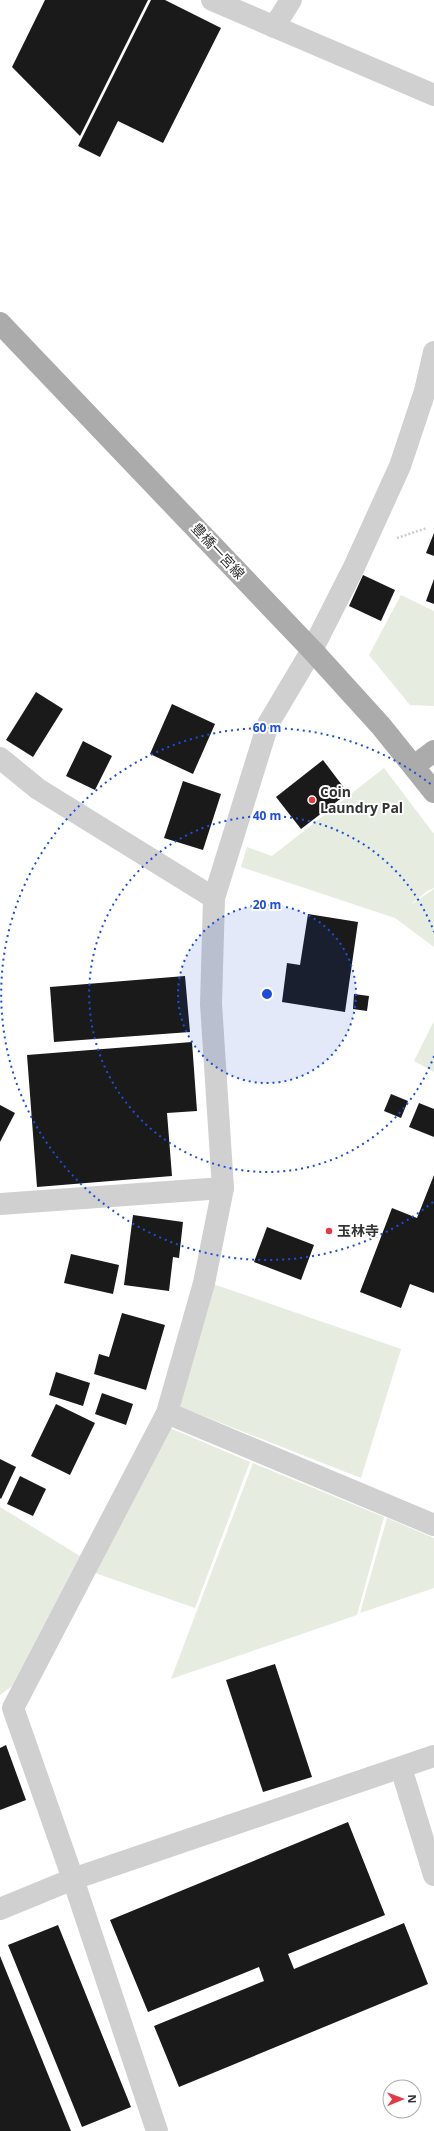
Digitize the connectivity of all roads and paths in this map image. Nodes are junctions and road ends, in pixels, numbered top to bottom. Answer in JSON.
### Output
{"nodes":[{"id":1,"x":212,"y":0,"type":"edge"},
{"id":2,"x":291,"y":0,"type":"edge"},
{"id":3,"x":274,"y":27,"type":"junction"},
{"id":4,"x":434,"y":95,"type":"edge"},
{"id":5,"x":0,"y":323,"type":"edge"},
{"id":6,"x":434,"y":352,"type":"edge"},
{"id":7,"x":427,"y":528,"type":"dead end"},
{"id":8,"x":391,"y":541,"type":"dead end"},
{"id":9,"x":312,"y":650,"type":"junction"},
{"id":10,"x":434,"y":752,"type":"edge"},
{"id":11,"x":0,"y":758,"type":"edge"},
{"id":12,"x":414,"y":766,"type":"junction"},
{"id":13,"x":434,"y":792,"type":"edge"},
{"id":14,"x":214,"y":898,"type":"junction"},
{"id":15,"x":223,"y":1188,"type":"junction"},
{"id":16,"x":0,"y":1204,"type":"edge"},
{"id":17,"x":167,"y":1413,"type":"junction"},
{"id":18,"x":434,"y":1525,"type":"edge"},
{"id":19,"x":7,"y":1708,"type":"edge"},
{"id":20,"x":434,"y":1756,"type":"edge"},
{"id":21,"x":401,"y":1768,"type":"junction"},
{"id":22,"x":434,"y":1875,"type":"edge"},
{"id":23,"x":73,"y":1879,"type":"junction"},
{"id":24,"x":0,"y":1909,"type":"edge"},
{"id":25,"x":157,"y":2131,"type":"edge"}],
"edges":[{"from":1,"to":3,"type":"street"},
{"from":2,"to":3,"type":"street"},
{"from":3,"to":4,"type":"street"},
{"from":5,"to":9,"type":"main road","name":"豊橋一宮線"},
{"from":6,"to":9,"type":"street"},
{"from":7,"to":8,"type":"path"},
{"from":9,"to":12,"type":"main road","name":"豊橋一宮線"},
{"from":9,"to":14,"type":"street"},
{"from":10,"to":12,"type":"main road"},
{"from":11,"to":14,"type":"street"},
{"from":12,"to":13,"type":"main road","name":"豊橋一宮線"},
{"from":14,"to":15,"type":"street"},
{"from":15,"to":16,"type":"street"},
{"from":15,"to":17,"type":"street"},
{"from":17,"to":18,"type":"street"},
{"from":17,"to":19,"type":"street"},
{"from":19,"to":23,"type":"street"},
{"from":20,"to":21,"type":"street"},
{"from":21,"to":22,"type":"street"},
{"from":21,"to":23,"type":"street"},
{"from":23,"to":24,"type":"street"},
{"from":23,"to":25,"type":"street"}]}
